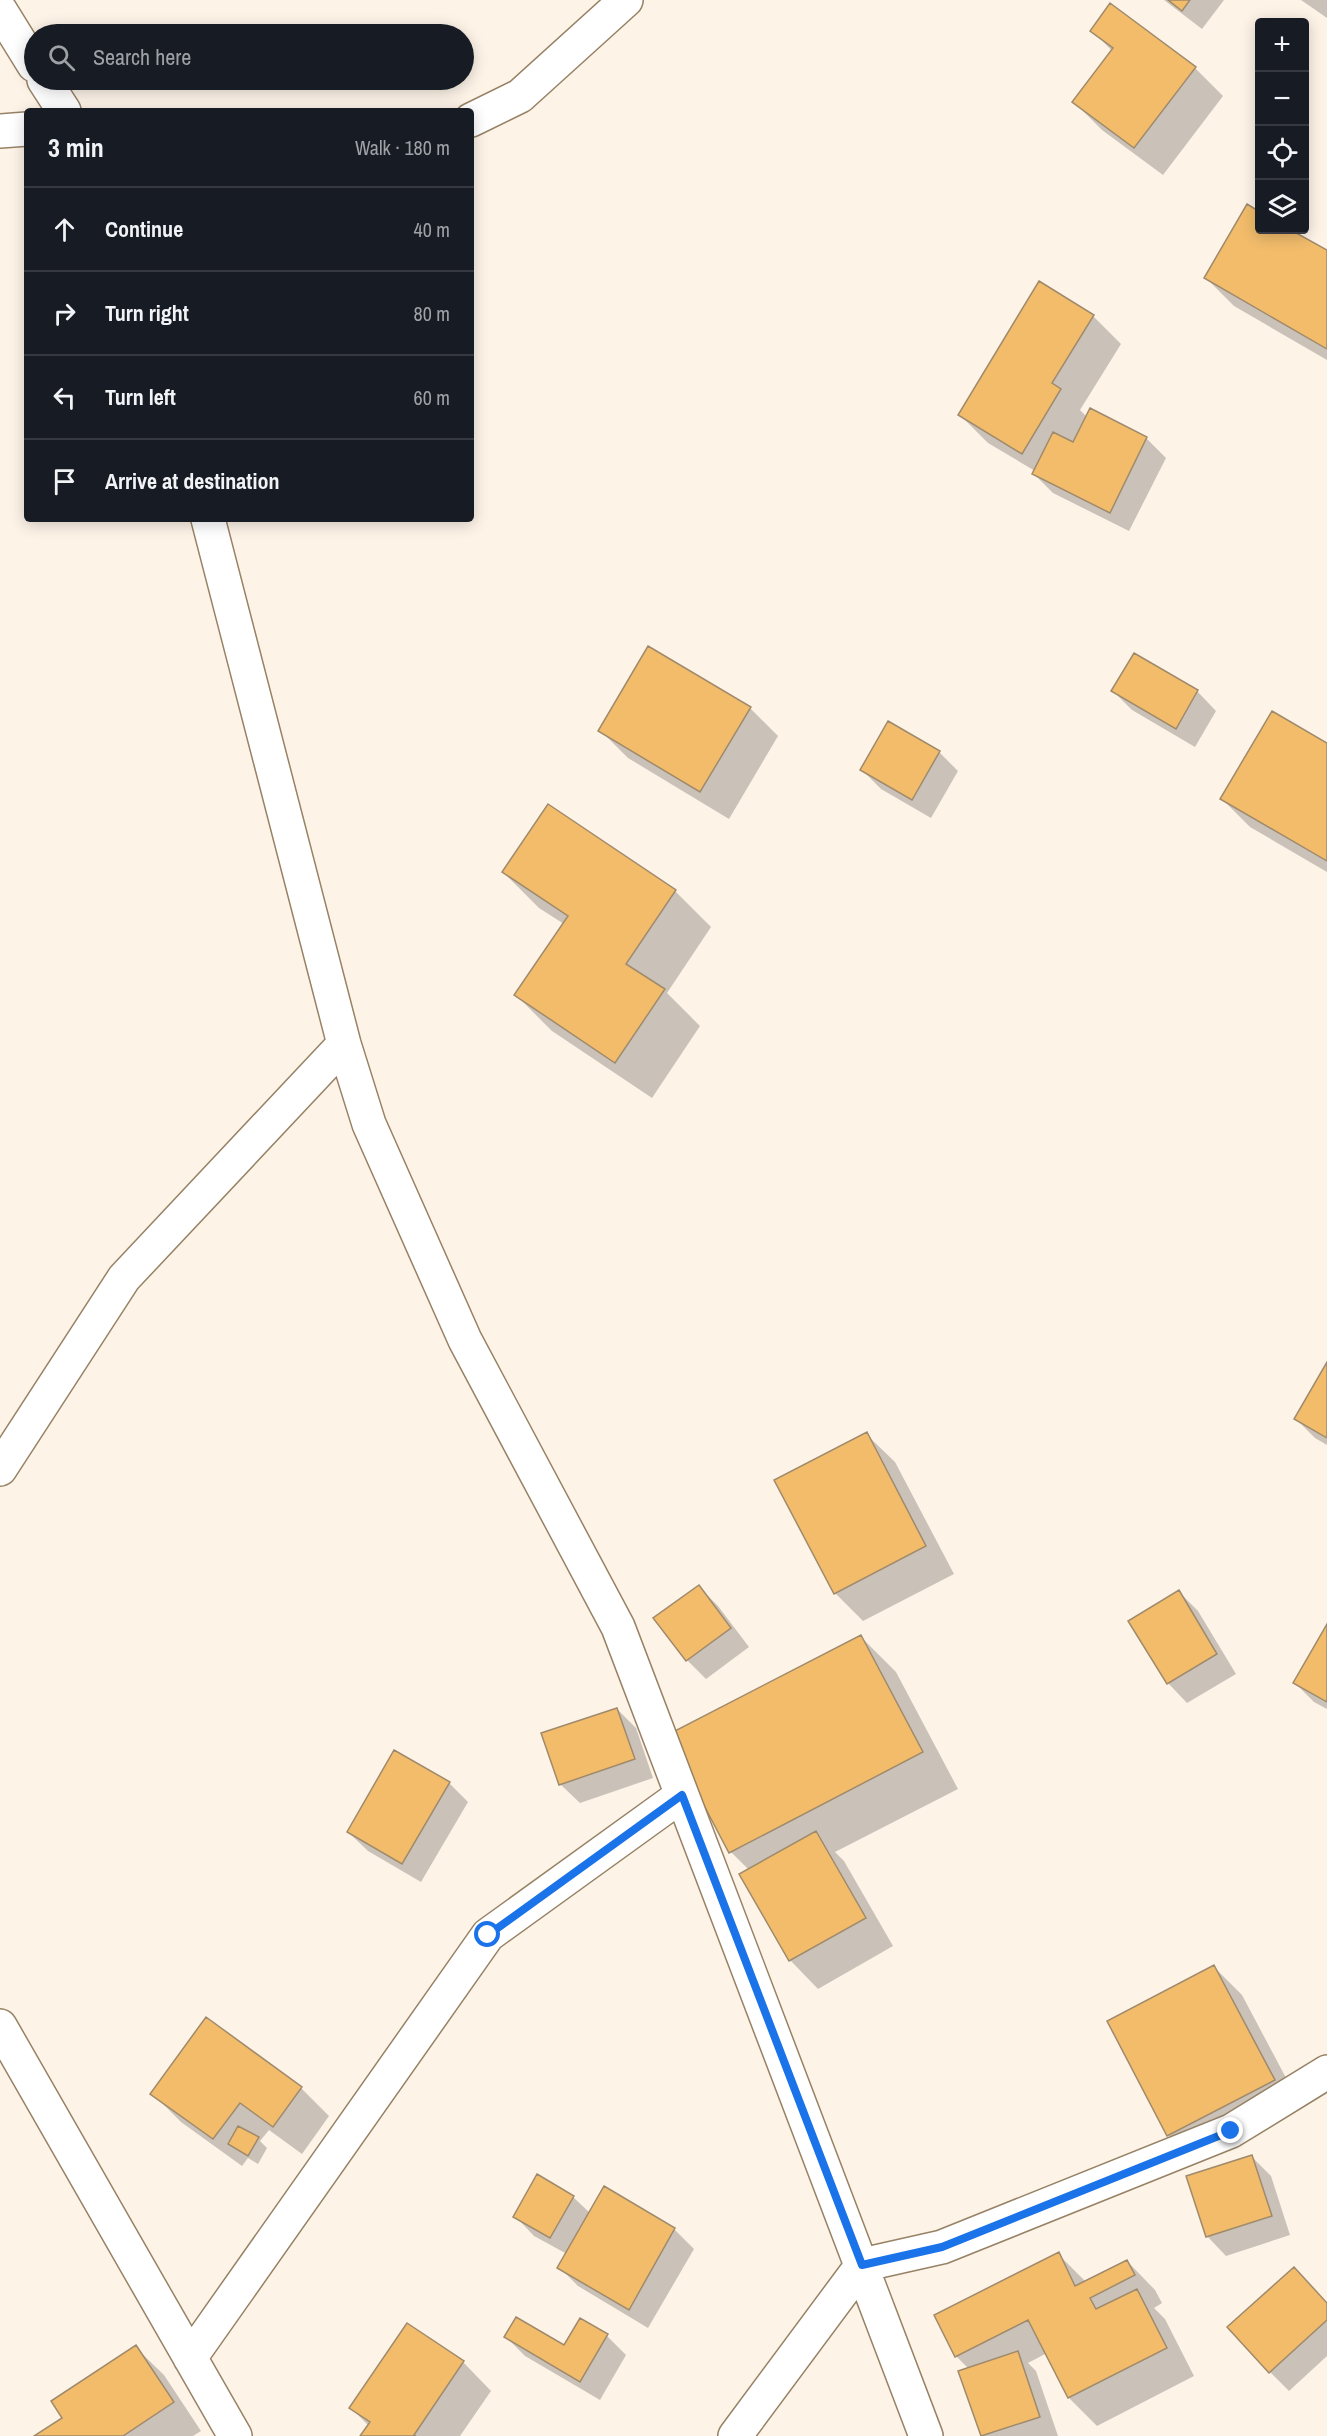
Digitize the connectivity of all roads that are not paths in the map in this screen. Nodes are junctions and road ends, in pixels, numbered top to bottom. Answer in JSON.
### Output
{"nodes":[{"id":1,"x":627,"y":0,"type":"edge"},
{"id":2,"x":0,"y":10,"type":"edge"},
{"id":3,"x":24,"y":49,"type":"edge"},
{"id":4,"x":50,"y":90,"type":"edge"},
{"id":5,"x":62,"y":108,"type":"edge"},
{"id":6,"x":474,"y":119,"type":"edge"},
{"id":7,"x":24,"y":129,"type":"edge"},
{"id":8,"x":0,"y":131,"type":"edge"},
{"id":9,"x":209,"y":522,"type":"edge"},
{"id":10,"x":344,"y":1044,"type":"junction"},
{"id":11,"x":0,"y":1469,"type":"edge"},
{"id":12,"x":682,"y":1795,"type":"junction"},
{"id":13,"x":0,"y":2026,"type":"edge"},
{"id":14,"x":1327,"y":2072,"type":"edge"},
{"id":15,"x":862,"y":2265,"type":"junction"},
{"id":16,"x":190,"y":2358,"type":"junction"},
{"id":17,"x":235,"y":2436,"type":"edge"},
{"id":18,"x":735,"y":2436,"type":"edge"},
{"id":19,"x":926,"y":2436,"type":"edge"}],
"edges":[{"from":1,"to":6,"type":"street"},
{"from":2,"to":3,"type":"street"},
{"from":4,"to":5,"type":"street"},
{"from":7,"to":8,"type":"street"},
{"from":9,"to":10,"type":"street"},
{"from":10,"to":11,"type":"street"},
{"from":10,"to":12,"type":"street"},
{"from":12,"to":15,"type":"street"},
{"from":12,"to":16,"type":"street"},
{"from":13,"to":16,"type":"street"},
{"from":14,"to":15,"type":"street"},
{"from":15,"to":18,"type":"street"},
{"from":15,"to":19,"type":"street"},
{"from":16,"to":17,"type":"street"}]}
